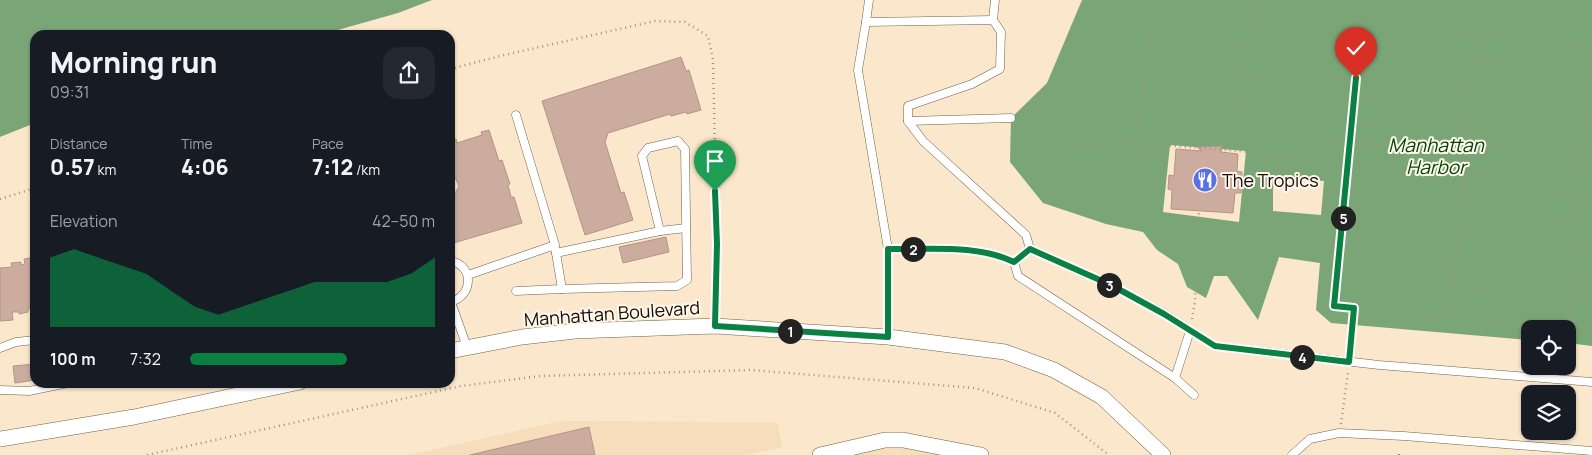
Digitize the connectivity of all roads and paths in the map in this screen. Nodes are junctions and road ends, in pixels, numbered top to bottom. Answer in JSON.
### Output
{"nodes":[{"id":1,"x":869,"y":0,"type":"edge"},
{"id":2,"x":995,"y":0,"type":"edge"},
{"id":3,"x":1252,"y":0,"type":"edge"},
{"id":4,"x":1363,"y":0,"type":"edge"},
{"id":5,"x":1444,"y":2,"type":"dead end"},
{"id":6,"x":1480,"y":5,"type":"junction"},
{"id":7,"x":1512,"y":8,"type":"dead end"},
{"id":8,"x":1251,"y":9,"type":"junction"},
{"id":9,"x":1282,"y":10,"type":"dead end"},
{"id":10,"x":1332,"y":13,"type":"dead end"},
{"id":11,"x":1148,"y":14,"type":"dead end"},
{"id":12,"x":1565,"y":15,"type":"dead end"},
{"id":13,"x":1362,"y":16,"type":"junction"},
{"id":14,"x":1592,"y":17,"type":"edge"},
{"id":15,"x":1392,"y":18,"type":"dead end"},
{"id":16,"x":993,"y":20,"type":"junction"},
{"id":17,"x":1226,"y":21,"type":"dead end"},
{"id":18,"x":866,"y":22,"type":"junction"},
{"id":19,"x":1250,"y":23,"type":"junction"},
{"id":20,"x":1278,"y":24,"type":"dead end"},
{"id":21,"x":1443,"y":31,"type":"dead end"},
{"id":22,"x":1330,"y":34,"type":"dead end"},
{"id":23,"x":1478,"y":34,"type":"junction"},
{"id":24,"x":1509,"y":36,"type":"dead end"},
{"id":25,"x":1360,"y":37,"type":"junction"},
{"id":26,"x":1390,"y":40,"type":"dead end"},
{"id":27,"x":1563,"y":41,"type":"dead end"},
{"id":28,"x":1592,"y":42,"type":"edge"},
{"id":29,"x":1221,"y":46,"type":"dead end"},
{"id":30,"x":1248,"y":49,"type":"junction"},
{"id":31,"x":1275,"y":51,"type":"dead end"},
{"id":32,"x":1328,"y":56,"type":"dead end"},
{"id":33,"x":1358,"y":58,"type":"junction"},
{"id":34,"x":1442,"y":58,"type":"dead end"},
{"id":35,"x":1388,"y":61,"type":"dead end"},
{"id":36,"x":1475,"y":61,"type":"junction"},
{"id":37,"x":1508,"y":64,"type":"dead end"},
{"id":38,"x":1558,"y":66,"type":"dead end"},
{"id":39,"x":455,"y":68,"type":"edge"},
{"id":40,"x":1590,"y":69,"type":"edge"},
{"id":41,"x":1218,"y":71,"type":"dead end"},
{"id":42,"x":1246,"y":74,"type":"junction"},
{"id":43,"x":1326,"y":75,"type":"dead end"},
{"id":44,"x":1272,"y":76,"type":"dead end"},
{"id":45,"x":1356,"y":78,"type":"junction"},
{"id":46,"x":1386,"y":82,"type":"dead end"},
{"id":47,"x":1438,"y":86,"type":"dead end"},
{"id":48,"x":1469,"y":89,"type":"junction"},
{"id":49,"x":1502,"y":92,"type":"dead end"},
{"id":50,"x":1556,"y":92,"type":"dead end"},
{"id":51,"x":1586,"y":94,"type":"junction"},
{"id":52,"x":1592,"y":95,"type":"edge"},
{"id":53,"x":1324,"y":97,"type":"dead end"},
{"id":54,"x":1218,"y":98,"type":"dead end"},
{"id":55,"x":1354,"y":99,"type":"junction"},
{"id":56,"x":1243,"y":100,"type":"junction"},
{"id":57,"x":1274,"y":101,"type":"dead end"},
{"id":58,"x":1385,"y":102,"type":"dead end"},
{"id":59,"x":516,"y":115,"type":"dead end"},
{"id":60,"x":1433,"y":115,"type":"dead end"},
{"id":61,"x":1011,"y":118,"type":"dead end"},
{"id":62,"x":1322,"y":118,"type":"dead end"},
{"id":63,"x":1467,"y":118,"type":"junction"},
{"id":64,"x":1553,"y":118,"type":"dead end"},
{"id":65,"x":908,"y":121,"type":"junction"},
{"id":66,"x":1352,"y":121,"type":"junction"},
{"id":67,"x":1500,"y":121,"type":"dead end"},
{"id":68,"x":1584,"y":121,"type":"junction"},
{"id":69,"x":1592,"y":121,"type":"edge"},
{"id":70,"x":1379,"y":123,"type":"dead end"},
{"id":71,"x":1241,"y":124,"type":"junction"},
{"id":72,"x":1271,"y":128,"type":"dead end"},
{"id":73,"x":1214,"y":131,"type":"dead end"},
{"id":74,"x":1240,"y":133,"type":"junction"},
{"id":75,"x":1034,"y":137,"type":"dead end"},
{"id":76,"x":1075,"y":140,"type":"dead end"},
{"id":77,"x":1318,"y":140,"type":"dead end"},
{"id":78,"x":1137,"y":142,"type":"junction"},
{"id":79,"x":1350,"y":143,"type":"junction"},
{"id":80,"x":1551,"y":143,"type":"dead end"},
{"id":81,"x":1431,"y":144,"type":"dead end"},
{"id":82,"x":1163,"y":145,"type":"junction"},
{"id":83,"x":1379,"y":145,"type":"dead end"},
{"id":84,"x":1464,"y":146,"type":"junction"},
{"id":85,"x":1582,"y":146,"type":"junction"},
{"id":86,"x":1592,"y":146,"type":"edge"},
{"id":87,"x":1498,"y":149,"type":"dead end"},
{"id":88,"x":1239,"y":151,"type":"junction"},
{"id":89,"x":1281,"y":156,"type":"junction"},
{"id":90,"x":1380,"y":166,"type":"dead end"},
{"id":91,"x":1549,"y":168,"type":"dead end"},
{"id":92,"x":1429,"y":171,"type":"dead end"},
{"id":93,"x":1580,"y":171,"type":"junction"},
{"id":94,"x":1592,"y":172,"type":"edge"},
{"id":95,"x":1462,"y":174,"type":"junction"},
{"id":96,"x":1494,"y":177,"type":"dead end"},
{"id":97,"x":1278,"y":179,"type":"dead end"},
{"id":98,"x":1346,"y":184,"type":"junction"},
{"id":99,"x":1243,"y":186,"type":"dead end"},
{"id":100,"x":1375,"y":187,"type":"dead end"},
{"id":101,"x":1273,"y":189,"type":"dead end"},
{"id":102,"x":30,"y":190,"type":"edge"},
{"id":103,"x":1547,"y":194,"type":"dead end"},
{"id":104,"x":1578,"y":197,"type":"junction"},
{"id":105,"x":1592,"y":198,"type":"edge"},
{"id":106,"x":0,"y":199,"type":"edge"},
{"id":107,"x":1427,"y":199,"type":"dead end"},
{"id":108,"x":1460,"y":202,"type":"junction"},
{"id":109,"x":1323,"y":205,"type":"dead end"},
{"id":110,"x":1493,"y":205,"type":"dead end"},
{"id":111,"x":1344,"y":206,"type":"junction"},
{"id":112,"x":1373,"y":208,"type":"dead end"},
{"id":113,"x":1199,"y":211,"type":"dead end"},
{"id":114,"x":1546,"y":220,"type":"dead end"},
{"id":115,"x":1576,"y":223,"type":"junction"},
{"id":116,"x":1592,"y":224,"type":"edge"},
{"id":117,"x":1316,"y":225,"type":"dead end"},
{"id":118,"x":1424,"y":227,"type":"dead end"},
{"id":119,"x":686,"y":228,"type":"junction"},
{"id":120,"x":1374,"y":229,"type":"dead end"},
{"id":121,"x":1458,"y":230,"type":"junction"},
{"id":122,"x":660,"y":231,"type":"junction"},
{"id":123,"x":1490,"y":233,"type":"dead end"},
{"id":124,"x":555,"y":245,"type":"junction"},
{"id":125,"x":1544,"y":245,"type":"dead end"},
{"id":126,"x":1313,"y":246,"type":"dead end"},
{"id":127,"x":1340,"y":248,"type":"junction"},
{"id":128,"x":1574,"y":248,"type":"junction"},
{"id":129,"x":888,"y":249,"type":"junction"},
{"id":130,"x":1030,"y":249,"type":"junction"},
{"id":131,"x":1592,"y":250,"type":"edge"},
{"id":132,"x":1369,"y":251,"type":"dead end"},
{"id":133,"x":556,"y":253,"type":"junction"},
{"id":134,"x":1422,"y":255,"type":"dead end"},
{"id":135,"x":1455,"y":258,"type":"junction"},
{"id":136,"x":1489,"y":261,"type":"dead end"},
{"id":137,"x":1014,"y":262,"type":"junction"},
{"id":138,"x":455,"y":263,"type":"edge"},
{"id":139,"x":1338,"y":269,"type":"junction"},
{"id":140,"x":1368,"y":271,"type":"dead end"},
{"id":141,"x":1541,"y":271,"type":"dead end"},
{"id":142,"x":1571,"y":274,"type":"junction"},
{"id":143,"x":468,"y":275,"type":"junction"},
{"id":144,"x":1592,"y":276,"type":"edge"},
{"id":145,"x":1419,"y":283,"type":"dead end"},
{"id":146,"x":1453,"y":286,"type":"junction"},
{"id":147,"x":562,"y":289,"type":"junction"},
{"id":148,"x":1486,"y":289,"type":"dead end"},
{"id":149,"x":516,"y":291,"type":"dead end"},
{"id":150,"x":1539,"y":297,"type":"dead end"},
{"id":151,"x":1569,"y":300,"type":"junction"},
{"id":152,"x":455,"y":301,"type":"edge"},
{"id":153,"x":1592,"y":302,"type":"edge"},
{"id":154,"x":1326,"y":306,"type":"dead end"},
{"id":155,"x":1334,"y":306,"type":"junction"},
{"id":156,"x":1354,"y":308,"type":"junction"},
{"id":157,"x":455,"y":313,"type":"edge"},
{"id":158,"x":1450,"y":316,"type":"junction"},
{"id":159,"x":1567,"y":320,"type":"edge"},
{"id":160,"x":1521,"y":322,"type":"edge"},
{"id":161,"x":715,"y":326,"type":"junction"},
{"id":162,"x":1576,"y":327,"type":"edge"},
{"id":163,"x":1592,"y":328,"type":"edge"},
{"id":164,"x":1190,"y":331,"type":"junction"},
{"id":165,"x":888,"y":337,"type":"junction"},
{"id":166,"x":30,"y":341,"type":"edge"},
{"id":167,"x":467,"y":347,"type":"junction"},
{"id":168,"x":0,"y":348,"type":"edge"},
{"id":169,"x":455,"y":350,"type":"edge"},
{"id":170,"x":1349,"y":362,"type":"junction"},
{"id":171,"x":1175,"y":378,"type":"junction"},
{"id":172,"x":1592,"y":382,"type":"edge"},
{"id":173,"x":455,"y":387,"type":"edge"},
{"id":174,"x":44,"y":388,"type":"edge"},
{"id":175,"x":272,"y":388,"type":"edge"},
{"id":176,"x":452,"y":388,"type":"edge"},
{"id":177,"x":0,"y":390,"type":"edge"},
{"id":178,"x":1194,"y":395,"type":"dead end"},
{"id":179,"x":1339,"y":433,"type":"junction"},
{"id":180,"x":0,"y":439,"type":"edge"},
{"id":181,"x":1592,"y":450,"type":"edge"},
{"id":182,"x":147,"y":455,"type":"edge"},
{"id":183,"x":820,"y":455,"type":"edge"},
{"id":184,"x":981,"y":455,"type":"edge"},
{"id":185,"x":1108,"y":455,"type":"edge"},
{"id":186,"x":1163,"y":455,"type":"edge"},
{"id":187,"x":1292,"y":455,"type":"edge"}],
"edges":[{"from":1,"to":18,"type":"lane"},
{"from":2,"to":16,"type":"lane"},
{"from":3,"to":8,"type":"path"},
{"from":4,"to":13,"type":"path"},
{"from":5,"to":6,"type":"path"},
{"from":6,"to":7,"type":"path"},
{"from":6,"to":23,"type":"path"},
{"from":8,"to":9,"type":"path"},
{"from":8,"to":19,"type":"path"},
{"from":10,"to":13,"type":"path"},
{"from":11,"to":78,"type":"path"},
{"from":12,"to":14,"type":"path"},
{"from":13,"to":15,"type":"path"},
{"from":13,"to":25,"type":"path"},
{"from":16,"to":18,"type":"lane"},
{"from":16,"to":65,"type":"lane"},
{"from":17,"to":19,"type":"path"},
{"from":18,"to":129,"type":"lane"},
{"from":19,"to":20,"type":"path"},
{"from":19,"to":30,"type":"path"},
{"from":21,"to":23,"type":"path"},
{"from":22,"to":25,"type":"path"},
{"from":23,"to":24,"type":"path"},
{"from":23,"to":36,"type":"path"},
{"from":25,"to":26,"type":"path"},
{"from":25,"to":33,"type":"path"},
{"from":27,"to":28,"type":"path"},
{"from":28,"to":40,"type":"path"},
{"from":29,"to":30,"type":"path"},
{"from":30,"to":31,"type":"path"},
{"from":30,"to":42,"type":"path"},
{"from":32,"to":33,"type":"path"},
{"from":33,"to":35,"type":"path"},
{"from":33,"to":45,"type":"path"},
{"from":34,"to":36,"type":"path"},
{"from":36,"to":37,"type":"path"},
{"from":36,"to":48,"type":"path"},
{"from":38,"to":40,"type":"path"},
{"from":39,"to":161,"type":"path"},
{"from":40,"to":51,"type":"path"},
{"from":41,"to":42,"type":"path"},
{"from":42,"to":44,"type":"path"},
{"from":42,"to":56,"type":"path"},
{"from":43,"to":45,"type":"path"},
{"from":45,"to":46,"type":"path"},
{"from":45,"to":55,"type":"path"},
{"from":47,"to":48,"type":"path"},
{"from":48,"to":49,"type":"path"},
{"from":48,"to":63,"type":"path"},
{"from":50,"to":51,"type":"path"},
{"from":51,"to":52,"type":"path"},
{"from":51,"to":68,"type":"path"},
{"from":53,"to":55,"type":"path"},
{"from":54,"to":56,"type":"path"},
{"from":55,"to":58,"type":"path"},
{"from":55,"to":66,"type":"path"},
{"from":56,"to":57,"type":"path"},
{"from":56,"to":71,"type":"path"},
{"from":59,"to":124,"type":"lane"},
{"from":60,"to":63,"type":"path"},
{"from":61,"to":65,"type":"lane"},
{"from":62,"to":66,"type":"path"},
{"from":63,"to":67,"type":"path"},
{"from":63,"to":84,"type":"path"},
{"from":64,"to":68,"type":"path"},
{"from":65,"to":130,"type":"lane"},
{"from":66,"to":70,"type":"path"},
{"from":66,"to":79,"type":"path"},
{"from":68,"to":69,"type":"path"},
{"from":68,"to":85,"type":"path"},
{"from":71,"to":72,"type":"path"},
{"from":71,"to":74,"type":"path"},
{"from":73,"to":74,"type":"path"},
{"from":74,"to":88,"type":"path"},
{"from":75,"to":82,"type":"path"},
{"from":76,"to":78,"type":"path"},
{"from":77,"to":79,"type":"path"},
{"from":78,"to":82,"type":"path"},
{"from":79,"to":83,"type":"path"},
{"from":79,"to":98,"type":"path"},
{"from":80,"to":85,"type":"path"},
{"from":81,"to":84,"type":"path"},
{"from":82,"to":88,"type":"path"},
{"from":84,"to":87,"type":"path"},
{"from":84,"to":95,"type":"path"},
{"from":85,"to":86,"type":"path"},
{"from":85,"to":93,"type":"path"},
{"from":88,"to":89,"type":"path"},
{"from":89,"to":90,"type":"path"},
{"from":89,"to":97,"type":"path"},
{"from":91,"to":93,"type":"path"},
{"from":92,"to":95,"type":"path"},
{"from":93,"to":94,"type":"path"},
{"from":93,"to":104,"type":"path"},
{"from":95,"to":96,"type":"path"},
{"from":95,"to":108,"type":"path"},
{"from":98,"to":100,"type":"path"},
{"from":98,"to":111,"type":"path"},
{"from":99,"to":101,"type":"path"},
{"from":102,"to":106,"type":"path"},
{"from":103,"to":104,"type":"path"},
{"from":104,"to":105,"type":"path"},
{"from":104,"to":115,"type":"path"},
{"from":107,"to":108,"type":"path"},
{"from":108,"to":110,"type":"path"},
{"from":108,"to":121,"type":"path"},
{"from":109,"to":111,"type":"path"},
{"from":111,"to":112,"type":"path"},
{"from":111,"to":127,"type":"path"},
{"from":113,"to":164,"type":"path"},
{"from":114,"to":115,"type":"path"},
{"from":115,"to":116,"type":"path"},
{"from":115,"to":128,"type":"path"},
{"from":117,"to":120,"type":"path"},
{"from":118,"to":121,"type":"path"},
{"from":119,"to":122,"type":"lane"},
{"from":119,"to":122,"type":"lane"},
{"from":119,"to":147,"type":"lane"},
{"from":121,"to":123,"type":"path"},
{"from":121,"to":135,"type":"path"},
{"from":122,"to":133,"type":"lane"},
{"from":124,"to":133,"type":"lane"},
{"from":124,"to":143,"type":"lane"},
{"from":125,"to":128,"type":"path"},
{"from":126,"to":127,"type":"path"},
{"from":127,"to":132,"type":"path"},
{"from":127,"to":139,"type":"path"},
{"from":128,"to":131,"type":"path"},
{"from":128,"to":142,"type":"path"},
{"from":129,"to":137,"type":"lane"},
{"from":129,"to":165,"type":"lane"},
{"from":130,"to":137,"type":"lane"},
{"from":130,"to":164,"type":"lane"},
{"from":133,"to":147,"type":"lane"},
{"from":134,"to":135,"type":"path"},
{"from":135,"to":136,"type":"path"},
{"from":135,"to":146,"type":"path"},
{"from":137,"to":171,"type":"lane"},
{"from":138,"to":143,"type":"lane"},
{"from":139,"to":140,"type":"path"},
{"from":139,"to":155,"type":"path"},
{"from":141,"to":142,"type":"path"},
{"from":142,"to":144,"type":"path"},
{"from":142,"to":151,"type":"path"},
{"from":143,"to":152,"type":"lane"},
{"from":145,"to":146,"type":"path"},
{"from":146,"to":148,"type":"path"},
{"from":146,"to":158,"type":"path"},
{"from":147,"to":149,"type":"lane"},
{"from":150,"to":151,"type":"path"},
{"from":151,"to":153,"type":"path"},
{"from":151,"to":159,"type":"path"},
{"from":154,"to":155,"type":"path"},
{"from":155,"to":156,"type":"path"},
{"from":156,"to":158,"type":"path"},
{"from":156,"to":170,"type":"path"},
{"from":157,"to":167,"type":"lane"},
{"from":158,"to":160,"type":"path"},
{"from":161,"to":165,"type":"street","name":"Manhattan Boulevard"},
{"from":161,"to":167,"type":"street","name":"Manhattan Boulevard"},
{"from":162,"to":163,"type":"path"},
{"from":164,"to":170,"type":"lane"},
{"from":164,"to":171,"type":"lane"},
{"from":165,"to":186,"type":"street","name":"Manhattan Boulevard"},
{"from":166,"to":168,"type":"lane"},
{"from":167,"to":169,"type":"street","name":"Manhattan Boulevard"},
{"from":170,"to":172,"type":"lane"},
{"from":170,"to":179,"type":"path"},
{"from":171,"to":178,"type":"lane"},
{"from":173,"to":185,"type":"path"},
{"from":174,"to":177,"type":"lane"},
{"from":175,"to":180,"type":"street"},
{"from":176,"to":182,"type":"path"},
{"from":179,"to":181,"type":"lane"},
{"from":179,"to":187,"type":"lane"},
{"from":183,"to":184,"type":"street"}]}
